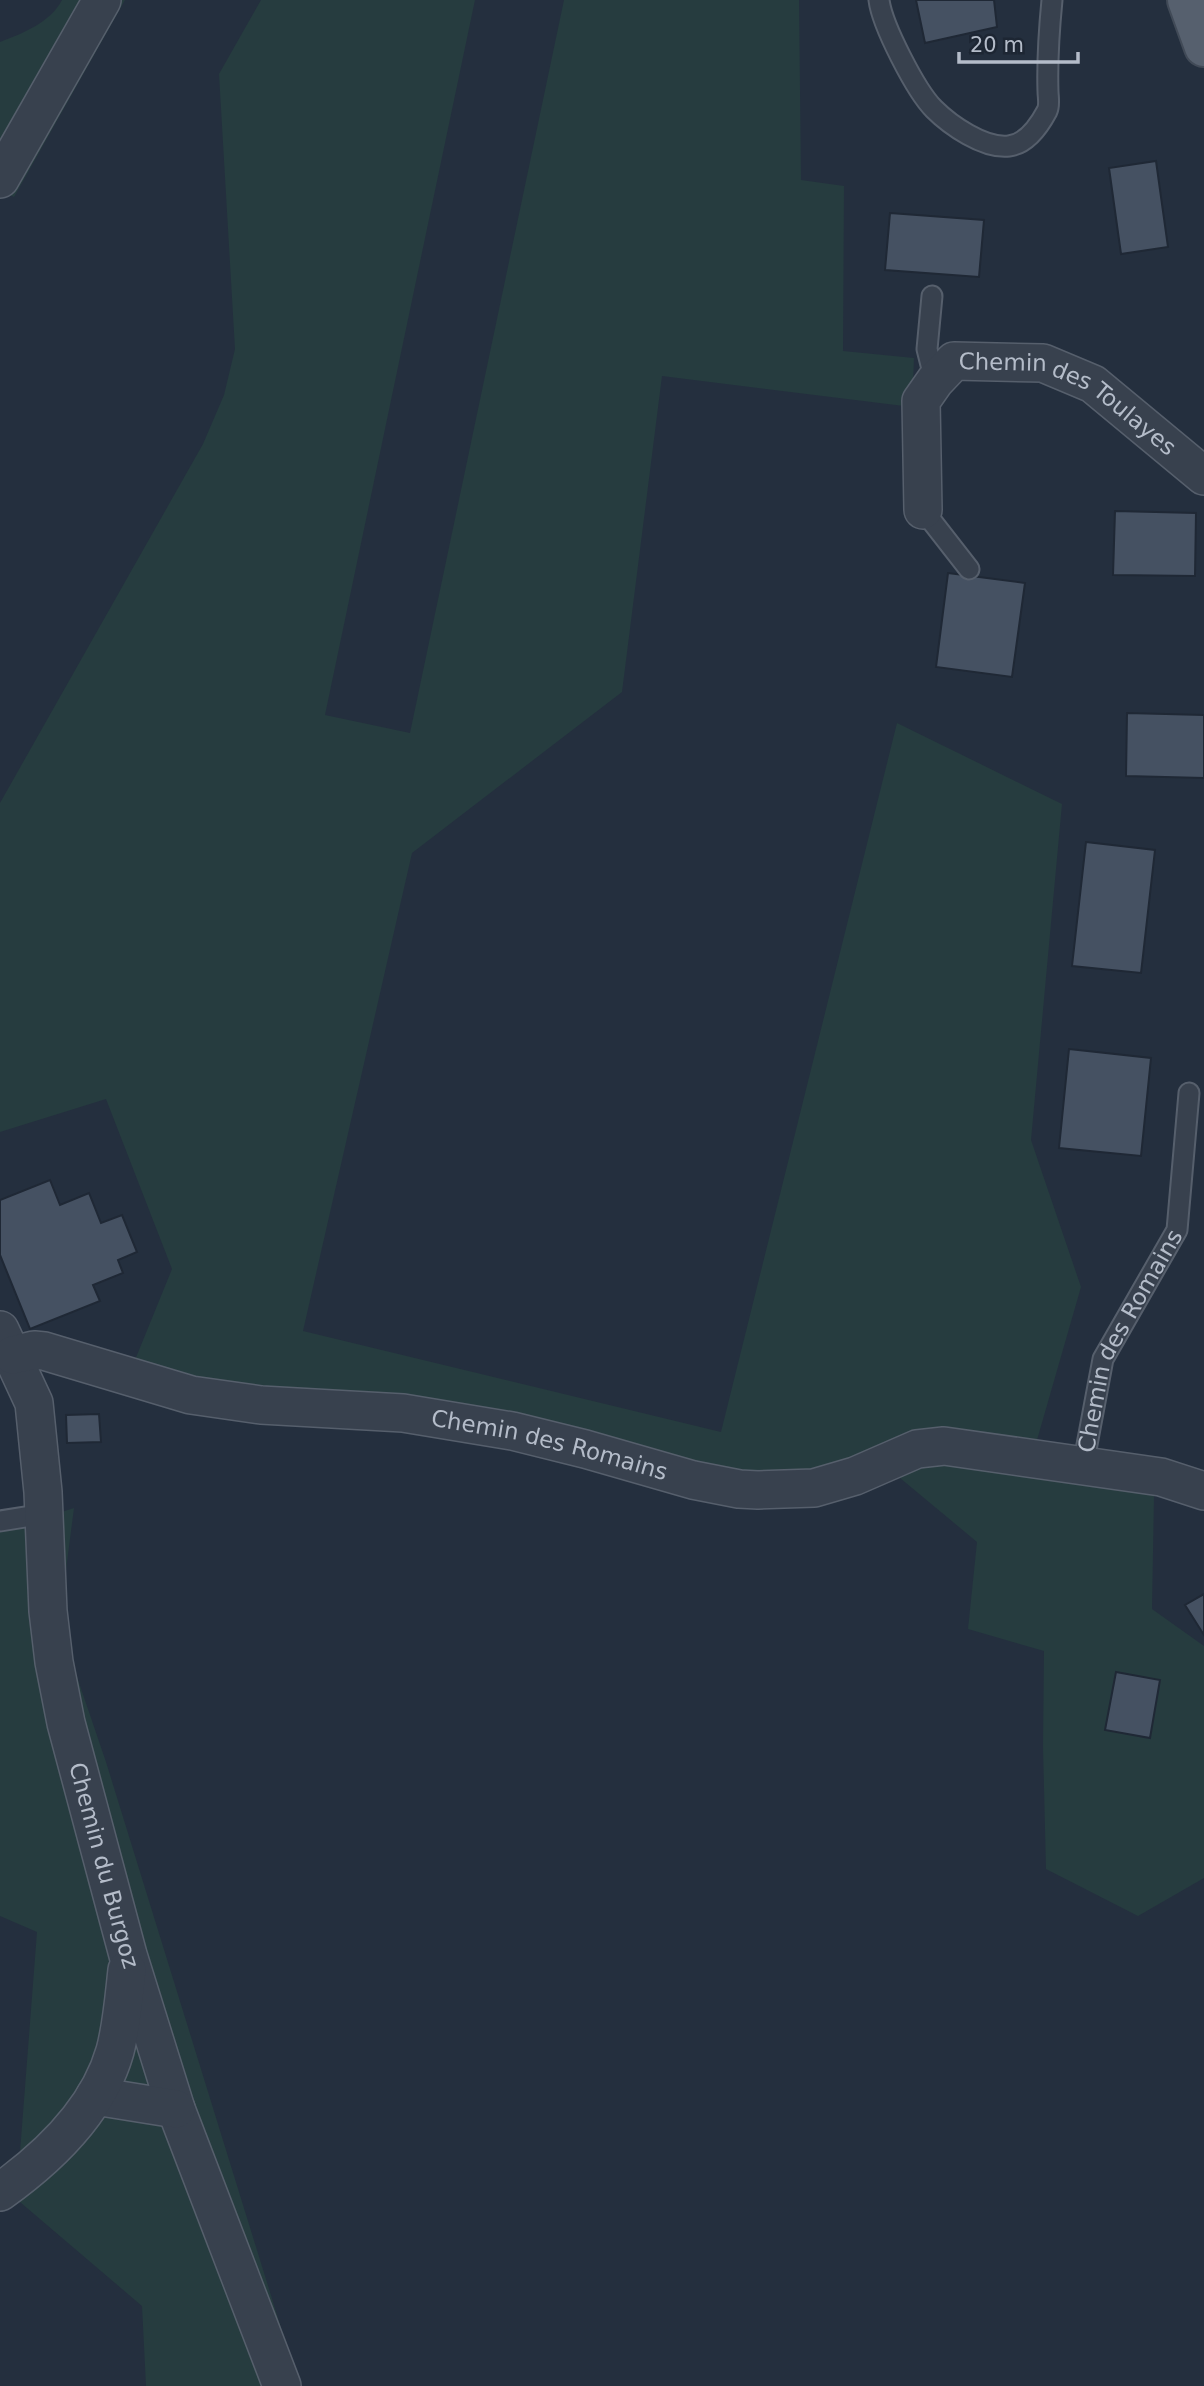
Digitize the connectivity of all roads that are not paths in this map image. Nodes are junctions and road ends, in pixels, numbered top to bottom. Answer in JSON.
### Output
{"nodes":[{"id":1,"x":102,"y":0,"type":"edge"},
{"id":2,"x":879,"y":0,"type":"edge"},
{"id":3,"x":1052,"y":0,"type":"edge"},
{"id":4,"x":1187,"y":0,"type":"edge"},
{"id":5,"x":1204,"y":47,"type":"edge"},
{"id":6,"x":0,"y":179,"type":"edge"},
{"id":7,"x":932,"y":296,"type":"dead end"},
{"id":8,"x":935,"y":381,"type":"junction"},
{"id":9,"x":1204,"y":475,"type":"edge"},
{"id":10,"x":923,"y":510,"type":"joint"},
{"id":11,"x":969,"y":569,"type":"dead end"},
{"id":12,"x":1189,"y":1093,"type":"dead end"},
{"id":13,"x":6,"y":1342,"type":"edge"},
{"id":14,"x":1083,"y":1466,"type":"junction"},
{"id":15,"x":1204,"y":1491,"type":"edge"},
{"id":16,"x":44,"y":1514,"type":"junction"},
{"id":17,"x":0,"y":1521,"type":"edge"},
{"id":18,"x":128,"y":1955,"type":"junction"},
{"id":19,"x":95,"y":2096,"type":"junction"},
{"id":20,"x":176,"y":2109,"type":"junction"},
{"id":21,"x":0,"y":2192,"type":"edge"},
{"id":22,"x":282,"y":2386,"type":"edge"}],
"edges":[{"from":1,"to":6,"type":"street"},
{"from":2,"to":3,"type":"lane"},
{"from":4,"to":5,"type":"main road"},
{"from":7,"to":8,"type":"lane"},
{"from":8,"to":9,"type":"street","name":"Chemin des Toulayes"},
{"from":8,"to":10,"type":"street","name":"Chemin des Toulayes"},
{"from":10,"to":11,"type":"lane"},
{"from":12,"to":14,"type":"lane","name":"Chemin des Romains"},
{"from":13,"to":14,"type":"street","name":"Chemin des Romains"},
{"from":13,"to":16,"type":"street","name":"Chemin du Burgoz"},
{"from":14,"to":15,"type":"street","name":"Chemin des Romains"},
{"from":16,"to":17,"type":"lane"},
{"from":16,"to":18,"type":"street","name":"Chemin du Burgoz"},
{"from":18,"to":19,"type":"street"},
{"from":18,"to":20,"type":"street","name":"Chemin du Burgoz"},
{"from":19,"to":20,"type":"street"},
{"from":19,"to":21,"type":"street"},
{"from":20,"to":22,"type":"street","name":"Chemin du Burgoz"}]}
